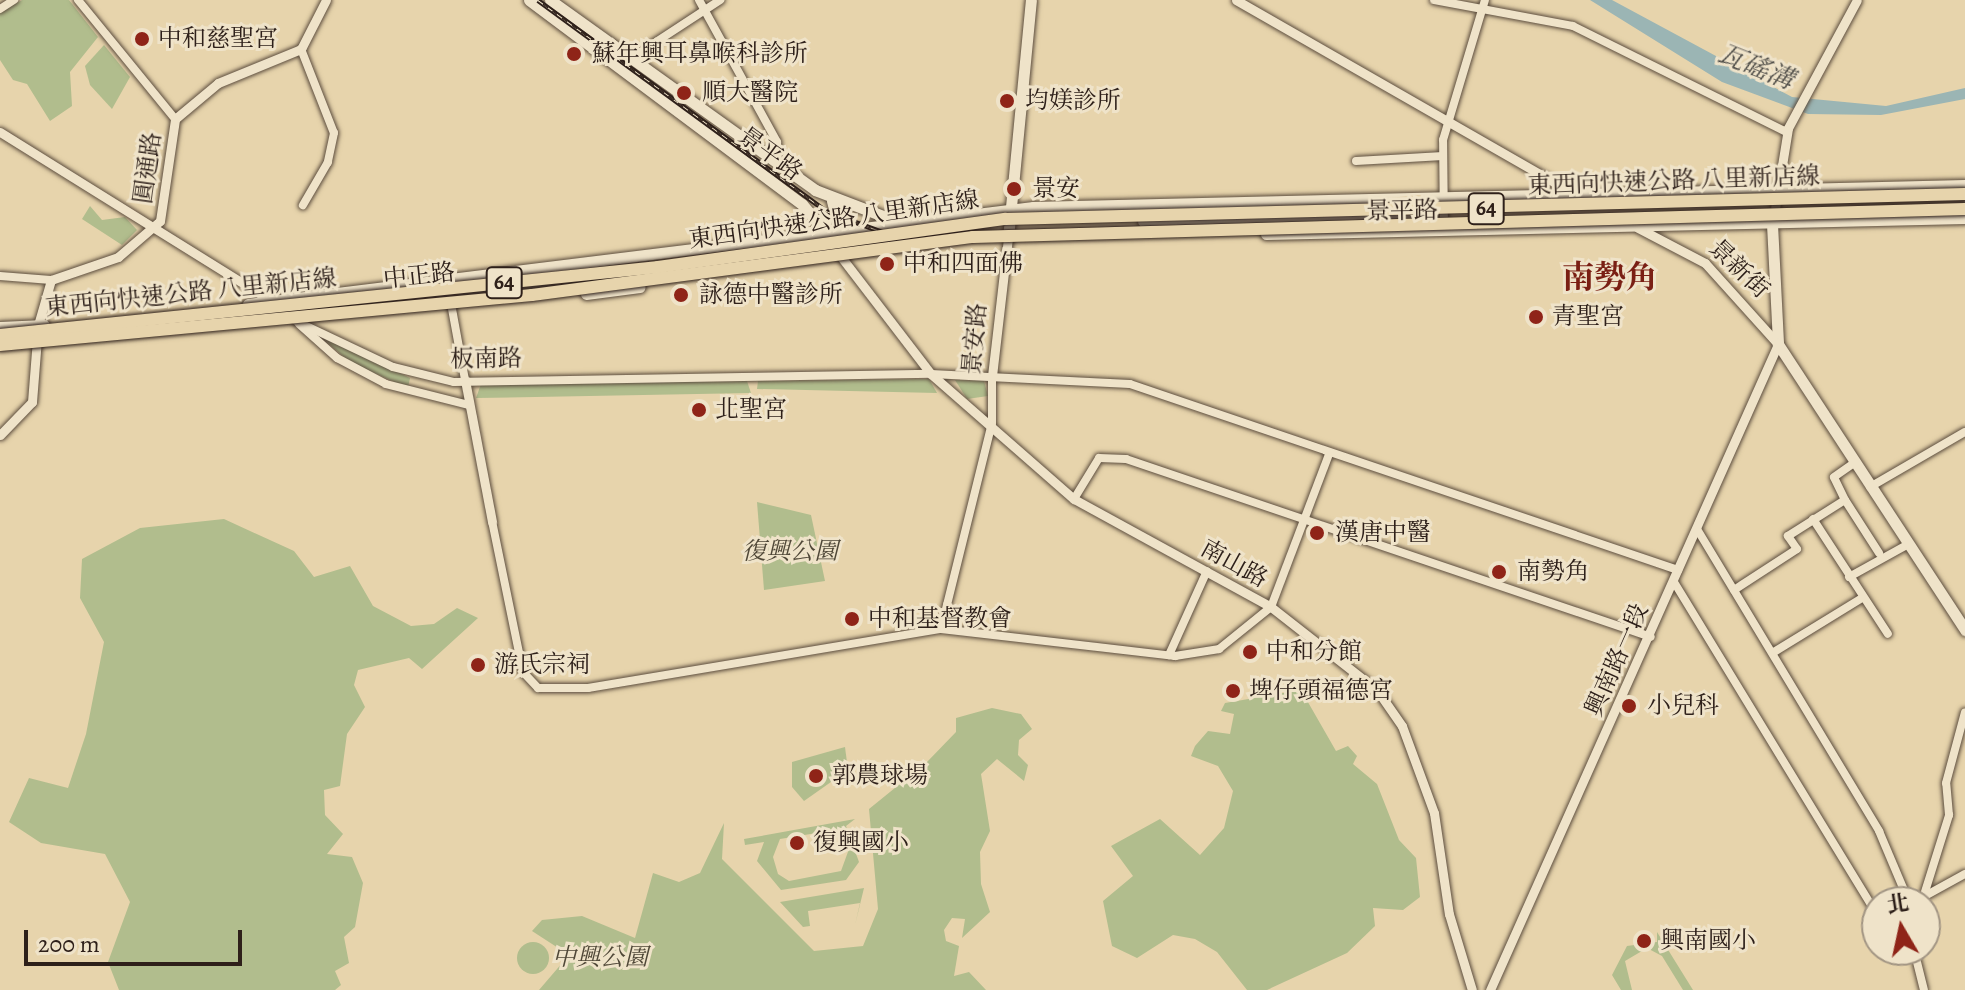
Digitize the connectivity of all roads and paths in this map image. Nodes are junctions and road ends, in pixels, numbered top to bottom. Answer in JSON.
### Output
{"nodes":[{"id":1,"x":14,"y":0,"type":"edge"},
{"id":2,"x":78,"y":0,"type":"edge"},
{"id":3,"x":326,"y":0,"type":"edge"},
{"id":4,"x":529,"y":0,"type":"edge"},
{"id":5,"x":550,"y":0,"type":"edge"},
{"id":6,"x":699,"y":0,"type":"edge"},
{"id":7,"x":720,"y":0,"type":"edge"},
{"id":8,"x":1031,"y":0,"type":"edge"},
{"id":9,"x":1236,"y":0,"type":"edge"},
{"id":10,"x":1434,"y":0,"type":"edge"},
{"id":11,"x":1857,"y":0,"type":"edge"},
{"id":12,"x":1485,"y":1,"type":"edge"},
{"id":13,"x":0,"y":9,"type":"edge"},
{"id":14,"x":1479,"y":11,"type":"junction"},
{"id":15,"x":705,"y":13,"type":"junction"},
{"id":16,"x":301,"y":49,"type":"junction"},
{"id":17,"x":630,"y":59,"type":"junction"},
{"id":18,"x":1448,"y":118,"type":"junction"},
{"id":19,"x":175,"y":119,"type":"junction"},
{"id":20,"x":1788,"y":130,"type":"junction"},
{"id":21,"x":0,"y":132,"type":"edge"},
{"id":22,"x":773,"y":136,"type":"junction"},
{"id":23,"x":763,"y":154,"type":"junction"},
{"id":24,"x":1443,"y":156,"type":"junction"},
{"id":25,"x":1356,"y":161,"type":"dead end"},
{"id":26,"x":778,"y":165,"type":"junction"},
{"id":27,"x":1965,"y":185,"type":"edge"},
{"id":28,"x":1774,"y":191,"type":"junction"},
{"id":29,"x":1965,"y":194,"type":"edge"},
{"id":30,"x":1579,"y":196,"type":"junction"},
{"id":31,"x":832,"y":201,"type":"junction"},
{"id":32,"x":1419,"y":201,"type":"junction"},
{"id":33,"x":1443,"y":201,"type":"junction"},
{"id":34,"x":303,"y":205,"type":"dead end"},
{"id":35,"x":1965,"y":209,"type":"edge"},
{"id":36,"x":1007,"y":215,"type":"junction"},
{"id":37,"x":1965,"y":218,"type":"edge"},
{"id":38,"x":1772,"y":224,"type":"junction"},
{"id":39,"x":911,"y":225,"type":"junction"},
{"id":40,"x":885,"y":226,"type":"junction"},
{"id":41,"x":152,"y":228,"type":"junction"},
{"id":42,"x":1638,"y":228,"type":"junction"},
{"id":43,"x":841,"y":230,"type":"junction"},
{"id":44,"x":1444,"y":232,"type":"junction"},
{"id":45,"x":827,"y":233,"type":"junction"},
{"id":46,"x":1008,"y":238,"type":"junction"},
{"id":47,"x":840,"y":251,"type":"junction"},
{"id":48,"x":0,"y":276,"type":"edge"},
{"id":49,"x":51,"y":280,"type":"junction"},
{"id":50,"x":450,"y":295,"type":"junction"},
{"id":51,"x":272,"y":300,"type":"junction"},
{"id":52,"x":284,"y":311,"type":"junction"},
{"id":53,"x":296,"y":321,"type":"junction"},
{"id":54,"x":0,"y":327,"type":"edge"},
{"id":55,"x":0,"y":335,"type":"edge"},
{"id":56,"x":36,"y":336,"type":"junction"},
{"id":57,"x":1778,"y":344,"type":"junction"},
{"id":58,"x":0,"y":345,"type":"edge"},
{"id":59,"x":931,"y":374,"type":"junction"},
{"id":60,"x":992,"y":376,"type":"junction"},
{"id":61,"x":465,"y":380,"type":"junction"},
{"id":62,"x":469,"y":405,"type":"junction"},
{"id":63,"x":992,"y":423,"type":"junction"},
{"id":64,"x":1965,"y":432,"type":"edge"},
{"id":65,"x":0,"y":435,"type":"edge"},
{"id":66,"x":1329,"y":454,"type":"junction"},
{"id":67,"x":1854,"y":463,"type":"junction"},
{"id":68,"x":1870,"y":487,"type":"junction"},
{"id":69,"x":1074,"y":499,"type":"junction"},
{"id":70,"x":1845,"y":500,"type":"junction"},
{"id":71,"x":1813,"y":519,"type":"junction"},
{"id":72,"x":492,"y":521,"type":"joint"},
{"id":73,"x":1305,"y":522,"type":"junction"},
{"id":74,"x":1697,"y":529,"type":"junction"},
{"id":75,"x":1907,"y":545,"type":"junction"},
{"id":76,"x":1879,"y":553,"type":"dead end"},
{"id":77,"x":1678,"y":570,"type":"junction"},
{"id":78,"x":1207,"y":571,"type":"junction"},
{"id":79,"x":1849,"y":577,"type":"junction"},
{"id":80,"x":1674,"y":582,"type":"junction"},
{"id":81,"x":1734,"y":590,"type":"junction"},
{"id":82,"x":1862,"y":598,"type":"junction"},
{"id":83,"x":1271,"y":607,"type":"junction"},
{"id":84,"x":941,"y":629,"type":"junction"},
{"id":85,"x":1965,"y":630,"type":"edge"},
{"id":86,"x":1888,"y":634,"type":"dead end"},
{"id":87,"x":1651,"y":637,"type":"junction"},
{"id":88,"x":1774,"y":652,"type":"junction"},
{"id":89,"x":1169,"y":655,"type":"junction"},
{"id":90,"x":1965,"y":712,"type":"edge"},
{"id":91,"x":1965,"y":874,"type":"edge"},
{"id":92,"x":1905,"y":886,"type":"edge"},
{"id":93,"x":1927,"y":886,"type":"edge"},
{"id":94,"x":1941,"y":886,"type":"edge"},
{"id":95,"x":1861,"y":888,"type":"edge"},
{"id":96,"x":1918,"y":966,"type":"edge"},
{"id":97,"x":1472,"y":990,"type":"edge"},
{"id":98,"x":1490,"y":990,"type":"edge"},
{"id":99,"x":1924,"y":990,"type":"edge"}],
"edges":[{"from":1,"to":13,"type":"street"},
{"from":2,"to":19,"type":"street"},
{"from":3,"to":16,"type":"street"},
{"from":4,"to":45,"type":"main road","name":"景平路"},
{"from":5,"to":17,"type":"main road","name":"景平路"},
{"from":6,"to":15,"type":"street"},
{"from":7,"to":15,"type":"street"},
{"from":8,"to":36,"type":"main road","name":"景安路"},
{"from":9,"to":18,"type":"street","name":"景新街"},
{"from":10,"to":14,"type":"street"},
{"from":11,"to":20,"type":"street"},
{"from":12,"to":14,"type":"street"},
{"from":14,"to":18,"type":"street"},
{"from":14,"to":20,"type":"street"},
{"from":15,"to":17,"type":"street"},
{"from":15,"to":22,"type":"street"},
{"from":16,"to":19,"type":"street","name":"圓通路"},
{"from":16,"to":34,"type":"street"},
{"from":17,"to":23,"type":"main road","name":"景平路"},
{"from":18,"to":24,"type":"street"},
{"from":18,"to":30,"type":"street","name":"景新街"},
{"from":19,"to":41,"type":"street","name":"圓通路"},
{"from":20,"to":28,"type":"street"},
{"from":21,"to":41,"type":"street","name":"板南路"},
{"from":22,"to":23,"type":"street"},
{"from":22,"to":26,"type":"street"},
{"from":23,"to":26,"type":"main road","name":"景平路"},
{"from":24,"to":25,"type":"street"},
{"from":24,"to":33,"type":"street"},
{"from":26,"to":31,"type":"main road","name":"景平路"},
{"from":27,"to":28,"type":"main road","name":"景平路"},
{"from":28,"to":30,"type":"main road","name":"景平路"},
{"from":28,"to":38,"type":"street"},
{"from":29,"to":36,"type":"highway","name":"東西向快速公路 八里新店線","number":"64","bridge":true},
{"from":30,"to":33,"type":"main road","name":"景平路"},
{"from":30,"to":42,"type":"main road","name":"景新街"},
{"from":31,"to":39,"type":"main road","name":"景平路"},
{"from":31,"to":43,"type":"main road"},
{"from":32,"to":33,"type":"main road","name":"景平路"},
{"from":32,"to":36,"type":"highway","bridge":true},
{"from":32,"to":36,"type":"main road","name":"景平路"},
{"from":33,"to":36,"type":"main road","name":"景平路"},
{"from":33,"to":44,"type":"street"},
{"from":35,"to":58,"type":"highway","name":"東西向快速公路 八里新店線","number":"64","bridge":true},
{"from":36,"to":39,"type":"main road","name":"景平路"},
{"from":36,"to":46,"type":"main road","name":"景安路"},
{"from":36,"to":55,"type":"highway","name":"東西向快速公路 八里新店線","number":"64","bridge":true},
{"from":37,"to":38,"type":"main road","name":"景平路"},
{"from":38,"to":42,"type":"main road","name":"景平路"},
{"from":38,"to":57,"type":"main road"},
{"from":39,"to":40,"type":"main road","name":"景平路"},
{"from":40,"to":43,"type":"main road","name":"景平路"},
{"from":40,"to":47,"type":"main road","name":"中正路"},
{"from":41,"to":49,"type":"street","name":"圓通路"},
{"from":41,"to":51,"type":"street","name":"板南路"},
{"from":42,"to":44,"type":"main road","name":"景平路"},
{"from":42,"to":57,"type":"street","name":"景新街"},
{"from":43,"to":45,"type":"main road","name":"景平路"},
{"from":43,"to":47,"type":"main road"},
{"from":44,"to":46,"type":"main road","name":"景平路"},
{"from":45,"to":47,"type":"main road","name":"景平路"},
{"from":45,"to":50,"type":"main road","name":"中正路"},
{"from":46,"to":47,"type":"main road","name":"景平路"},
{"from":46,"to":60,"type":"street","name":"景安路"},
{"from":47,"to":50,"type":"main road","name":"中正路"},
{"from":47,"to":59,"type":"street","name":"南山路"},
{"from":48,"to":49,"type":"street"},
{"from":49,"to":56,"type":"street"},
{"from":50,"to":51,"type":"main road","name":"中正路"},
{"from":50,"to":52,"type":"main road","name":"中正路"},
{"from":50,"to":53,"type":"main road","name":"中正路"},
{"from":50,"to":61,"type":"street"},
{"from":51,"to":52,"type":"street","name":"板南路"},
{"from":51,"to":56,"type":"main road","name":"中正路"},
{"from":52,"to":53,"type":"street","name":"板南路"},
{"from":52,"to":56,"type":"main road","name":"中正路"},
{"from":53,"to":56,"type":"main road","name":"中正路"},
{"from":53,"to":61,"type":"street","name":"板南路"},
{"from":53,"to":62,"type":"street"},
{"from":54,"to":56,"type":"main road","name":"中正路"},
{"from":56,"to":58,"type":"main road","name":"中正路"},
{"from":56,"to":65,"type":"street"},
{"from":57,"to":67,"type":"main road","name":"景新街"},
{"from":57,"to":74,"type":"street","name":"興南路一段"},
{"from":59,"to":60,"type":"street","name":"板南路"},
{"from":59,"to":61,"type":"street","name":"板南路"},
{"from":59,"to":63,"type":"street","name":"南山路"},
{"from":60,"to":63,"type":"street","name":"景安路"},
{"from":60,"to":66,"type":"street","name":"板南路"},
{"from":61,"to":62,"type":"street"},
{"from":62,"to":72,"type":"street"},
{"from":63,"to":69,"type":"street","name":"南山路"},
{"from":63,"to":84,"type":"street","name":"景安路"},
{"from":64,"to":68,"type":"street"},
{"from":66,"to":73,"type":"street"},
{"from":66,"to":77,"type":"street","name":"板南路"},
{"from":67,"to":68,"type":"main road","name":"景新街"},
{"from":67,"to":70,"type":"street"},
{"from":68,"to":75,"type":"main road","name":"景新街"},
{"from":69,"to":73,"type":"street"},
{"from":69,"to":78,"type":"street","name":"南山路"},
{"from":70,"to":71,"type":"street"},
{"from":70,"to":76,"type":"street"},
{"from":71,"to":79,"type":"street"},
{"from":71,"to":81,"type":"street"},
{"from":72,"to":84,"type":"street"},
{"from":73,"to":83,"type":"street"},
{"from":73,"to":87,"type":"street"},
{"from":74,"to":77,"type":"street","name":"興南路一段"},
{"from":74,"to":81,"type":"street"},
{"from":75,"to":79,"type":"street"},
{"from":75,"to":85,"type":"main road","name":"景新街"},
{"from":77,"to":80,"type":"street","name":"興南路一段"},
{"from":78,"to":83,"type":"street","name":"南山路"},
{"from":78,"to":89,"type":"street"},
{"from":79,"to":82,"type":"street"},
{"from":80,"to":87,"type":"street","name":"興南路一段"},
{"from":80,"to":95,"type":"street"},
{"from":81,"to":88,"type":"street"},
{"from":82,"to":86,"type":"street"},
{"from":82,"to":88,"type":"street"},
{"from":83,"to":89,"type":"street"},
{"from":83,"to":97,"type":"street","name":"南山路"},
{"from":84,"to":89,"type":"street"},
{"from":87,"to":98,"type":"street","name":"興南路一段"},
{"from":88,"to":92,"type":"street"},
{"from":90,"to":93,"type":"street"},
{"from":91,"to":94,"type":"street"},
{"from":96,"to":99,"type":"street"}]}
